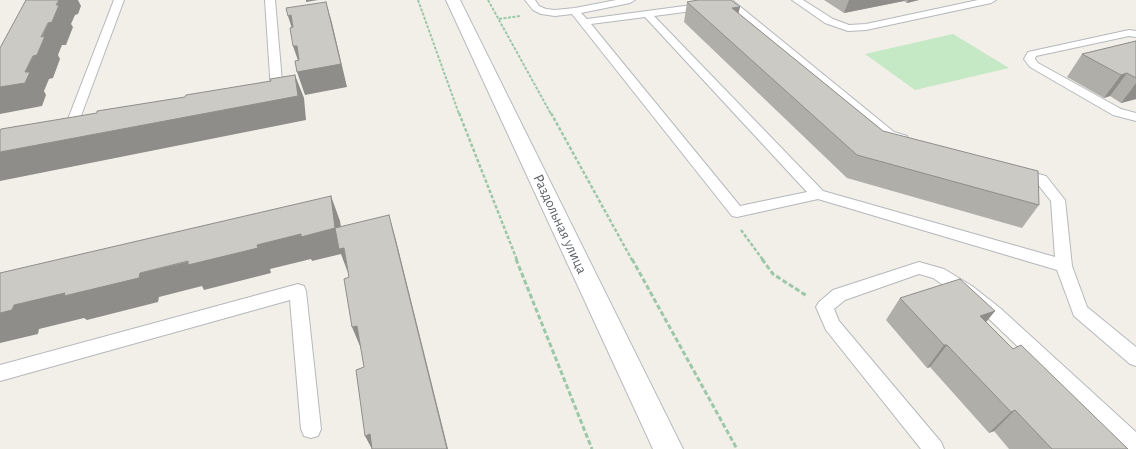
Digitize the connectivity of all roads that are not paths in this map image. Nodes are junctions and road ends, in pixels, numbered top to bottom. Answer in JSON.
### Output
{"nodes":[{"id":1,"x":119,"y":0,"type":"edge"},
{"id":2,"x":270,"y":0,"type":"edge"},
{"id":3,"x":453,"y":0,"type":"edge"},
{"id":4,"x":530,"y":0,"type":"edge"},
{"id":5,"x":630,"y":0,"type":"edge"},
{"id":6,"x":798,"y":0,"type":"edge"},
{"id":7,"x":991,"y":0,"type":"edge"},
{"id":8,"x":728,"y":1,"type":"edge"},
{"id":9,"x":575,"y":11,"type":"junction"},
{"id":10,"x":648,"y":14,"type":"junction"},
{"id":11,"x":586,"y":22,"type":"junction"},
{"id":12,"x":1136,"y":34,"type":"edge"},
{"id":13,"x":262,"y":96,"type":"edge"},
{"id":14,"x":1136,"y":117,"type":"edge"},
{"id":15,"x":84,"y":129,"type":"edge"},
{"id":16,"x":912,"y":142,"type":"edge"},
{"id":17,"x":1010,"y":170,"type":"edge"},
{"id":18,"x":818,"y":194,"type":"junction"},
{"id":19,"x":1064,"y":266,"type":"junction"},
{"id":20,"x":1136,"y":358,"type":"edge"},
{"id":21,"x":0,"y":373,"type":"edge"},
{"id":22,"x":311,"y":429,"type":"dead end"},
{"id":23,"x":1136,"y":446,"type":"edge"},
{"id":24,"x":668,"y":449,"type":"edge"},
{"id":25,"x":934,"y":449,"type":"edge"}],
"edges":[{"from":1,"to":15,"type":"lane"},
{"from":2,"to":13,"type":"lane"},
{"from":3,"to":24,"type":"main road","name":"Раздольная улица"},
{"from":4,"to":9,"type":"lane"},
{"from":5,"to":9,"type":"lane"},
{"from":6,"to":7,"type":"lane"},
{"from":8,"to":10,"type":"lane"},
{"from":8,"to":16,"type":"lane"},
{"from":9,"to":11,"type":"lane"},
{"from":10,"to":11,"type":"lane"},
{"from":10,"to":18,"type":"lane"},
{"from":11,"to":18,"type":"lane"},
{"from":12,"to":14,"type":"lane"},
{"from":17,"to":19,"type":"lane"},
{"from":18,"to":19,"type":"lane"},
{"from":19,"to":20,"type":"lane"},
{"from":21,"to":22,"type":"lane"},
{"from":23,"to":25,"type":"lane"}]}
